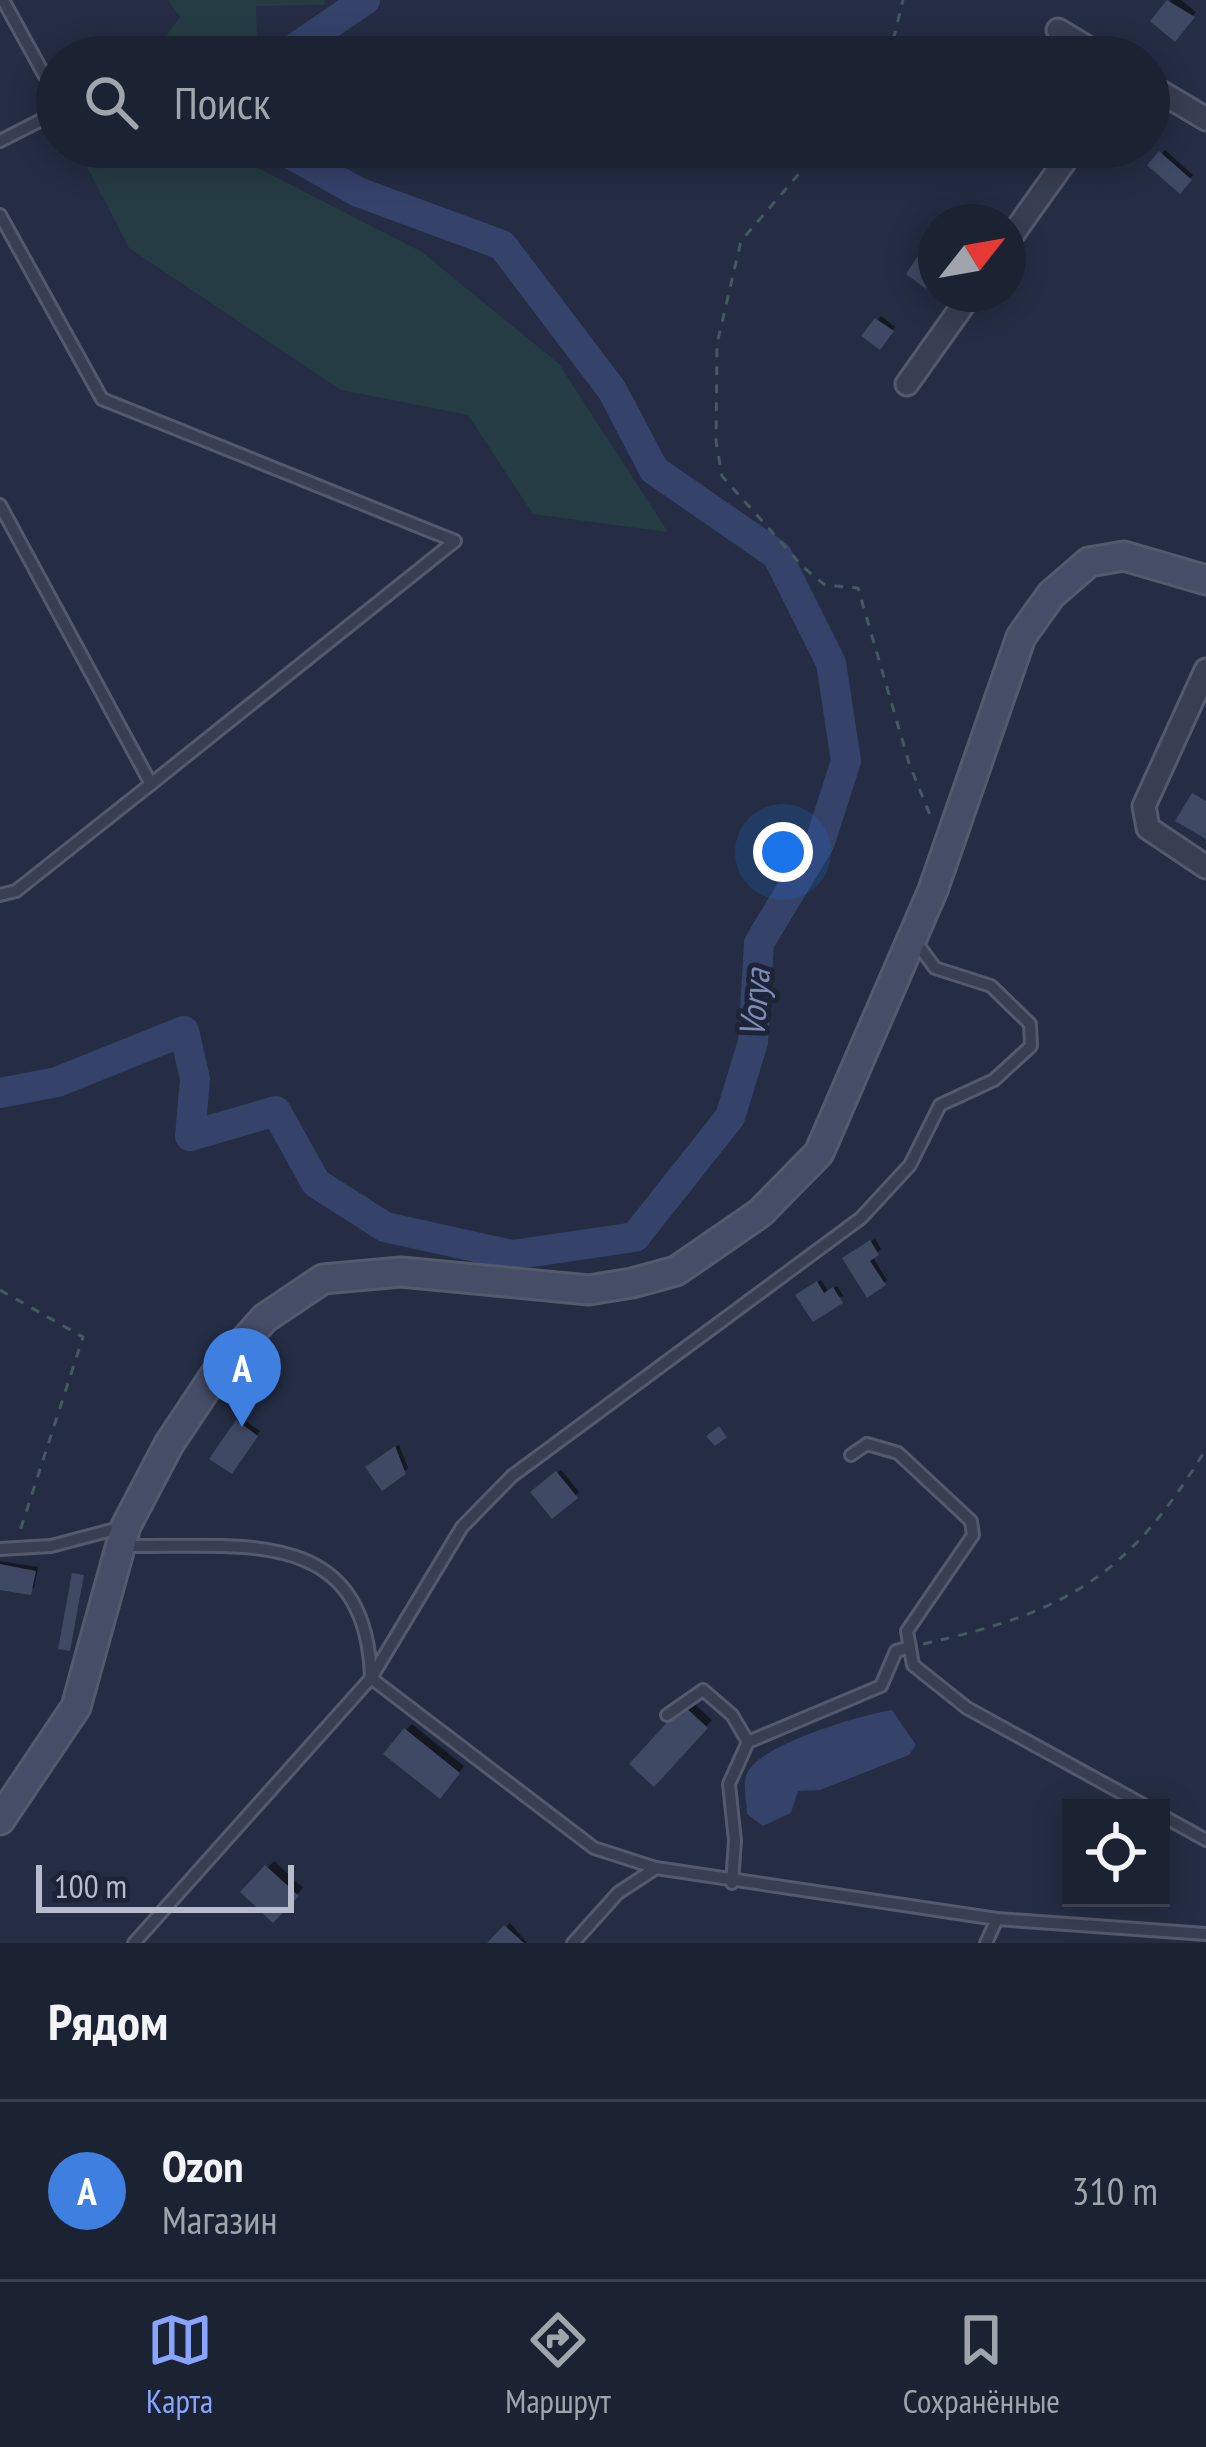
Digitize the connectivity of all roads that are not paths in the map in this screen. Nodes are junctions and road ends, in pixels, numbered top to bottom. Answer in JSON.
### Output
{"nodes":[{"id":1,"x":3,"y":0,"type":"edge"},
{"id":2,"x":1058,"y":30,"type":"dead end"},
{"id":3,"x":1068,"y":36,"type":"edge"},
{"id":4,"x":36,"y":60,"type":"edge"},
{"id":5,"x":1170,"y":98,"type":"edge"},
{"id":6,"x":1206,"y":119,"type":"edge"},
{"id":7,"x":36,"y":123,"type":"edge"},
{"id":8,"x":0,"y":141,"type":"edge"},
{"id":9,"x":1060,"y":168,"type":"edge"},
{"id":10,"x":0,"y":215,"type":"edge"},
{"id":11,"x":1026,"y":216,"type":"edge"},
{"id":12,"x":957,"y":312,"type":"edge"},
{"id":13,"x":907,"y":384,"type":"dead end"},
{"id":14,"x":0,"y":505,"type":"edge"},
{"id":15,"x":1206,"y":580,"type":"edge"},
{"id":16,"x":1206,"y":670,"type":"edge"},
{"id":17,"x":151,"y":784,"type":"junction"},
{"id":18,"x":1206,"y":868,"type":"edge"},
{"id":19,"x":0,"y":895,"type":"edge"},
{"id":20,"x":913,"y":936,"type":"junction"},
{"id":21,"x":851,"y":1455,"type":"dead end"},
{"id":22,"x":124,"y":1536,"type":"junction"},
{"id":23,"x":5,"y":1548,"type":"edge"},
{"id":24,"x":910,"y":1647,"type":"junction"},
{"id":25,"x":371,"y":1678,"type":"junction"},
{"id":26,"x":667,"y":1715,"type":"dead end"},
{"id":27,"x":748,"y":1742,"type":"junction"},
{"id":28,"x":1133,"y":1799,"type":"edge"},
{"id":29,"x":0,"y":1820,"type":"edge"},
{"id":30,"x":1170,"y":1820,"type":"edge"},
{"id":31,"x":1206,"y":1840,"type":"edge"},
{"id":32,"x":656,"y":1868,"type":"junction"},
{"id":33,"x":732,"y":1883,"type":"junction"},
{"id":34,"x":997,"y":1919,"type":"junction"},
{"id":35,"x":1206,"y":1934,"type":"edge"},
{"id":36,"x":134,"y":1943,"type":"edge"},
{"id":37,"x":573,"y":1943,"type":"edge"},
{"id":38,"x":986,"y":1943,"type":"edge"}],
"edges":[{"from":1,"to":4,"type":"lane"},
{"from":2,"to":3,"type":"street"},
{"from":5,"to":6,"type":"street"},
{"from":7,"to":8,"type":"lane"},
{"from":9,"to":11,"type":"street"},
{"from":10,"to":17,"type":"lane"},
{"from":12,"to":13,"type":"street"},
{"from":14,"to":17,"type":"lane"},
{"from":15,"to":20,"type":"street"},
{"from":16,"to":18,"type":"street"},
{"from":17,"to":19,"type":"lane"},
{"from":20,"to":22,"type":"street"},
{"from":20,"to":25,"type":"lane"},
{"from":21,"to":24,"type":"lane"},
{"from":22,"to":23,"type":"lane"},
{"from":22,"to":25,"type":"lane"},
{"from":22,"to":29,"type":"street"},
{"from":24,"to":27,"type":"lane"},
{"from":24,"to":28,"type":"lane"},
{"from":25,"to":32,"type":"lane"},
{"from":25,"to":36,"type":"lane"},
{"from":26,"to":27,"type":"lane"},
{"from":27,"to":33,"type":"lane"},
{"from":30,"to":31,"type":"lane"},
{"from":32,"to":33,"type":"lane"},
{"from":32,"to":37,"type":"lane"},
{"from":33,"to":34,"type":"lane"},
{"from":34,"to":35,"type":"lane"},
{"from":34,"to":38,"type":"lane"}]}
